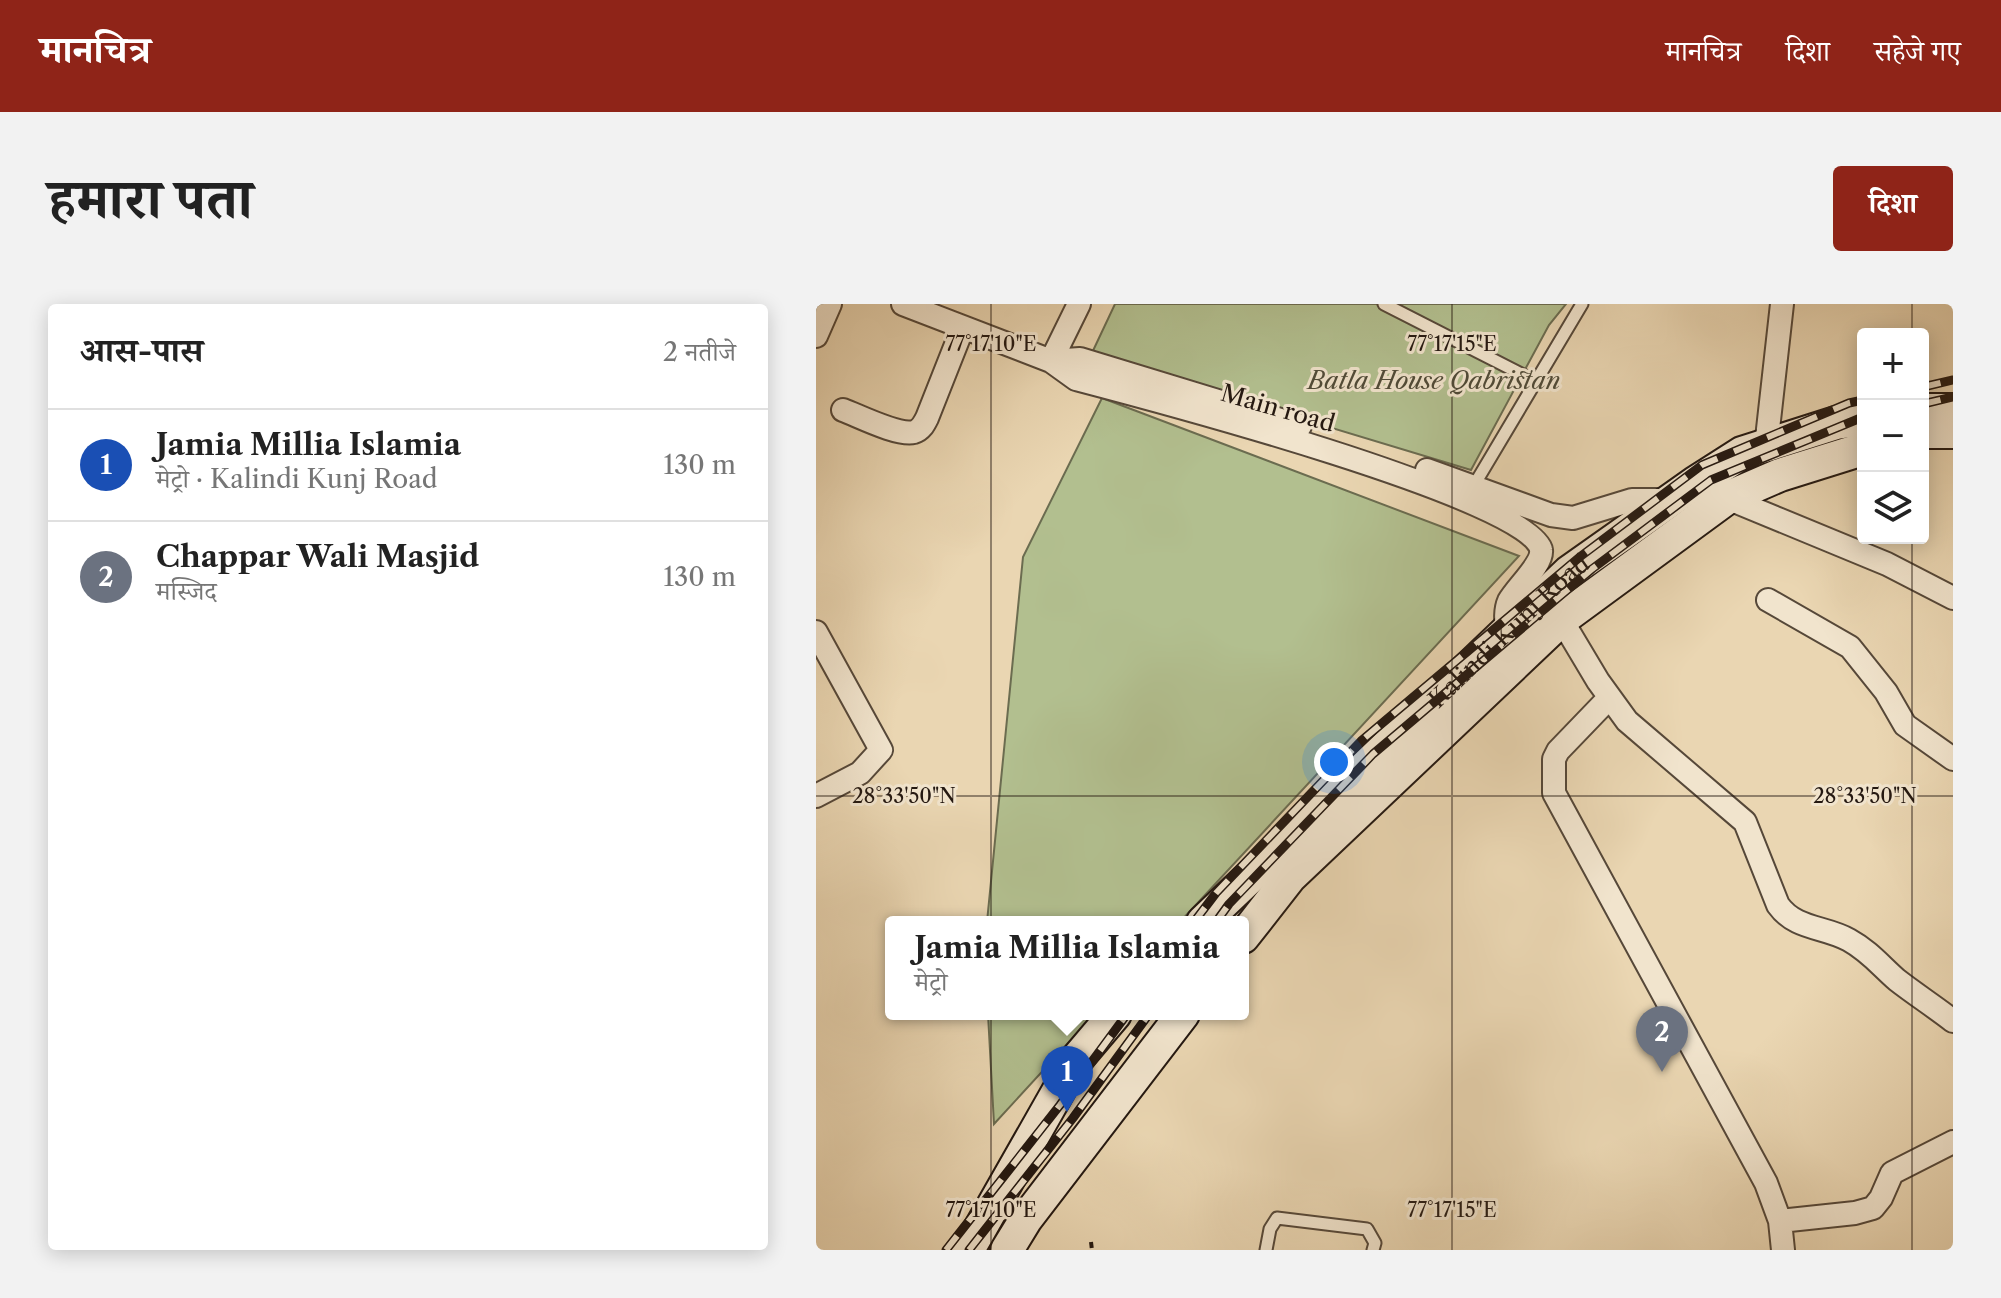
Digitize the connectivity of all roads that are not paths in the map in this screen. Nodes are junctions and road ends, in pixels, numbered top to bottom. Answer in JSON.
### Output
{"nodes":[{"id":1,"x":830,"y":304,"type":"edge"},
{"id":2,"x":903,"y":304,"type":"edge"},
{"id":3,"x":1079,"y":304,"type":"edge"},
{"id":4,"x":1384,"y":304,"type":"edge"},
{"id":5,"x":1582,"y":304,"type":"edge"},
{"id":6,"x":1778,"y":308,"type":"edge"},
{"id":7,"x":963,"y":327,"type":"junction"},
{"id":8,"x":816,"y":336,"type":"edge"},
{"id":9,"x":1051,"y":361,"type":"junction"},
{"id":10,"x":1535,"y":381,"type":"junction"},
{"id":11,"x":843,"y":410,"type":"dead end"},
{"id":12,"x":1929,"y":410,"type":"edge"},
{"id":13,"x":1953,"y":410,"type":"edge"},
{"id":14,"x":1857,"y":420,"type":"edge"},
{"id":15,"x":1929,"y":432,"type":"edge"},
{"id":16,"x":1953,"y":432,"type":"edge"},
{"id":17,"x":1766,"y":447,"type":"junction"},
{"id":18,"x":1857,"y":451,"type":"edge"},
{"id":19,"x":1473,"y":487,"type":"junction"},
{"id":20,"x":1727,"y":498,"type":"junction"},
{"id":21,"x":1671,"y":500,"type":"junction"},
{"id":22,"x":1953,"y":598,"type":"edge"},
{"id":23,"x":1768,"y":600,"type":"dead end"},
{"id":24,"x":1554,"y":607,"type":"junction"},
{"id":25,"x":1507,"y":631,"type":"junction"},
{"id":26,"x":816,"y":632,"type":"edge"},
{"id":27,"x":1609,"y":698,"type":"junction"},
{"id":28,"x":1953,"y":759,"type":"edge"},
{"id":29,"x":816,"y":796,"type":"edge"},
{"id":30,"x":1209,"y":916,"type":"edge"},
{"id":31,"x":1249,"y":929,"type":"edge"},
{"id":32,"x":1110,"y":1020,"type":"edge"},
{"id":33,"x":1178,"y":1020,"type":"edge"},
{"id":34,"x":1953,"y":1021,"type":"edge"},
{"id":35,"x":1953,"y":1142,"type":"edge"},
{"id":36,"x":1780,"y":1221,"type":"junction"},
{"id":37,"x":968,"y":1250,"type":"edge"},
{"id":38,"x":1007,"y":1250,"type":"edge"},
{"id":39,"x":1266,"y":1250,"type":"edge"},
{"id":40,"x":1373,"y":1250,"type":"edge"},
{"id":41,"x":1783,"y":1250,"type":"edge"}],
"edges":[{"from":1,"to":8,"type":"street"},
{"from":2,"to":7,"type":"street","name":"Main road"},
{"from":3,"to":9,"type":"street"},
{"from":4,"to":10,"type":"lane"},
{"from":5,"to":10,"type":"lane"},
{"from":6,"to":17,"type":"street"},
{"from":7,"to":9,"type":"street","name":"Main road"},
{"from":7,"to":11,"type":"street"},
{"from":9,"to":19,"type":"street"},
{"from":9,"to":25,"type":"street","name":"Main road"},
{"from":10,"to":19,"type":"lane"},
{"from":12,"to":13,"type":"main road"},
{"from":14,"to":17,"type":"main road","name":"Kalindi Kunj Road"},
{"from":15,"to":16,"type":"main road"},
{"from":17,"to":21,"type":"main road","name":"Kalindi Kunj Road"},
{"from":18,"to":20,"type":"main road","name":"Kalindi Kunj Road"},
{"from":19,"to":21,"type":"street"},
{"from":20,"to":22,"type":"street"},
{"from":20,"to":24,"type":"main road","name":"Kalindi Kunj Road"},
{"from":21,"to":24,"type":"main road","name":"Kalindi Kunj Road"},
{"from":23,"to":28,"type":"street"},
{"from":24,"to":25,"type":"main road","name":"Kalindi Kunj Road"},
{"from":24,"to":27,"type":"street"},
{"from":24,"to":31,"type":"main road","name":"Kalindi Kunj Road"},
{"from":25,"to":30,"type":"main road","name":"Kalindi Kunj Road"},
{"from":26,"to":29,"type":"street"},
{"from":27,"to":34,"type":"street"},
{"from":27,"to":36,"type":"street"},
{"from":32,"to":37,"type":"main road"},
{"from":33,"to":38,"type":"main road"},
{"from":35,"to":36,"type":"street"},
{"from":36,"to":41,"type":"street"},
{"from":39,"to":40,"type":"lane"}]}
